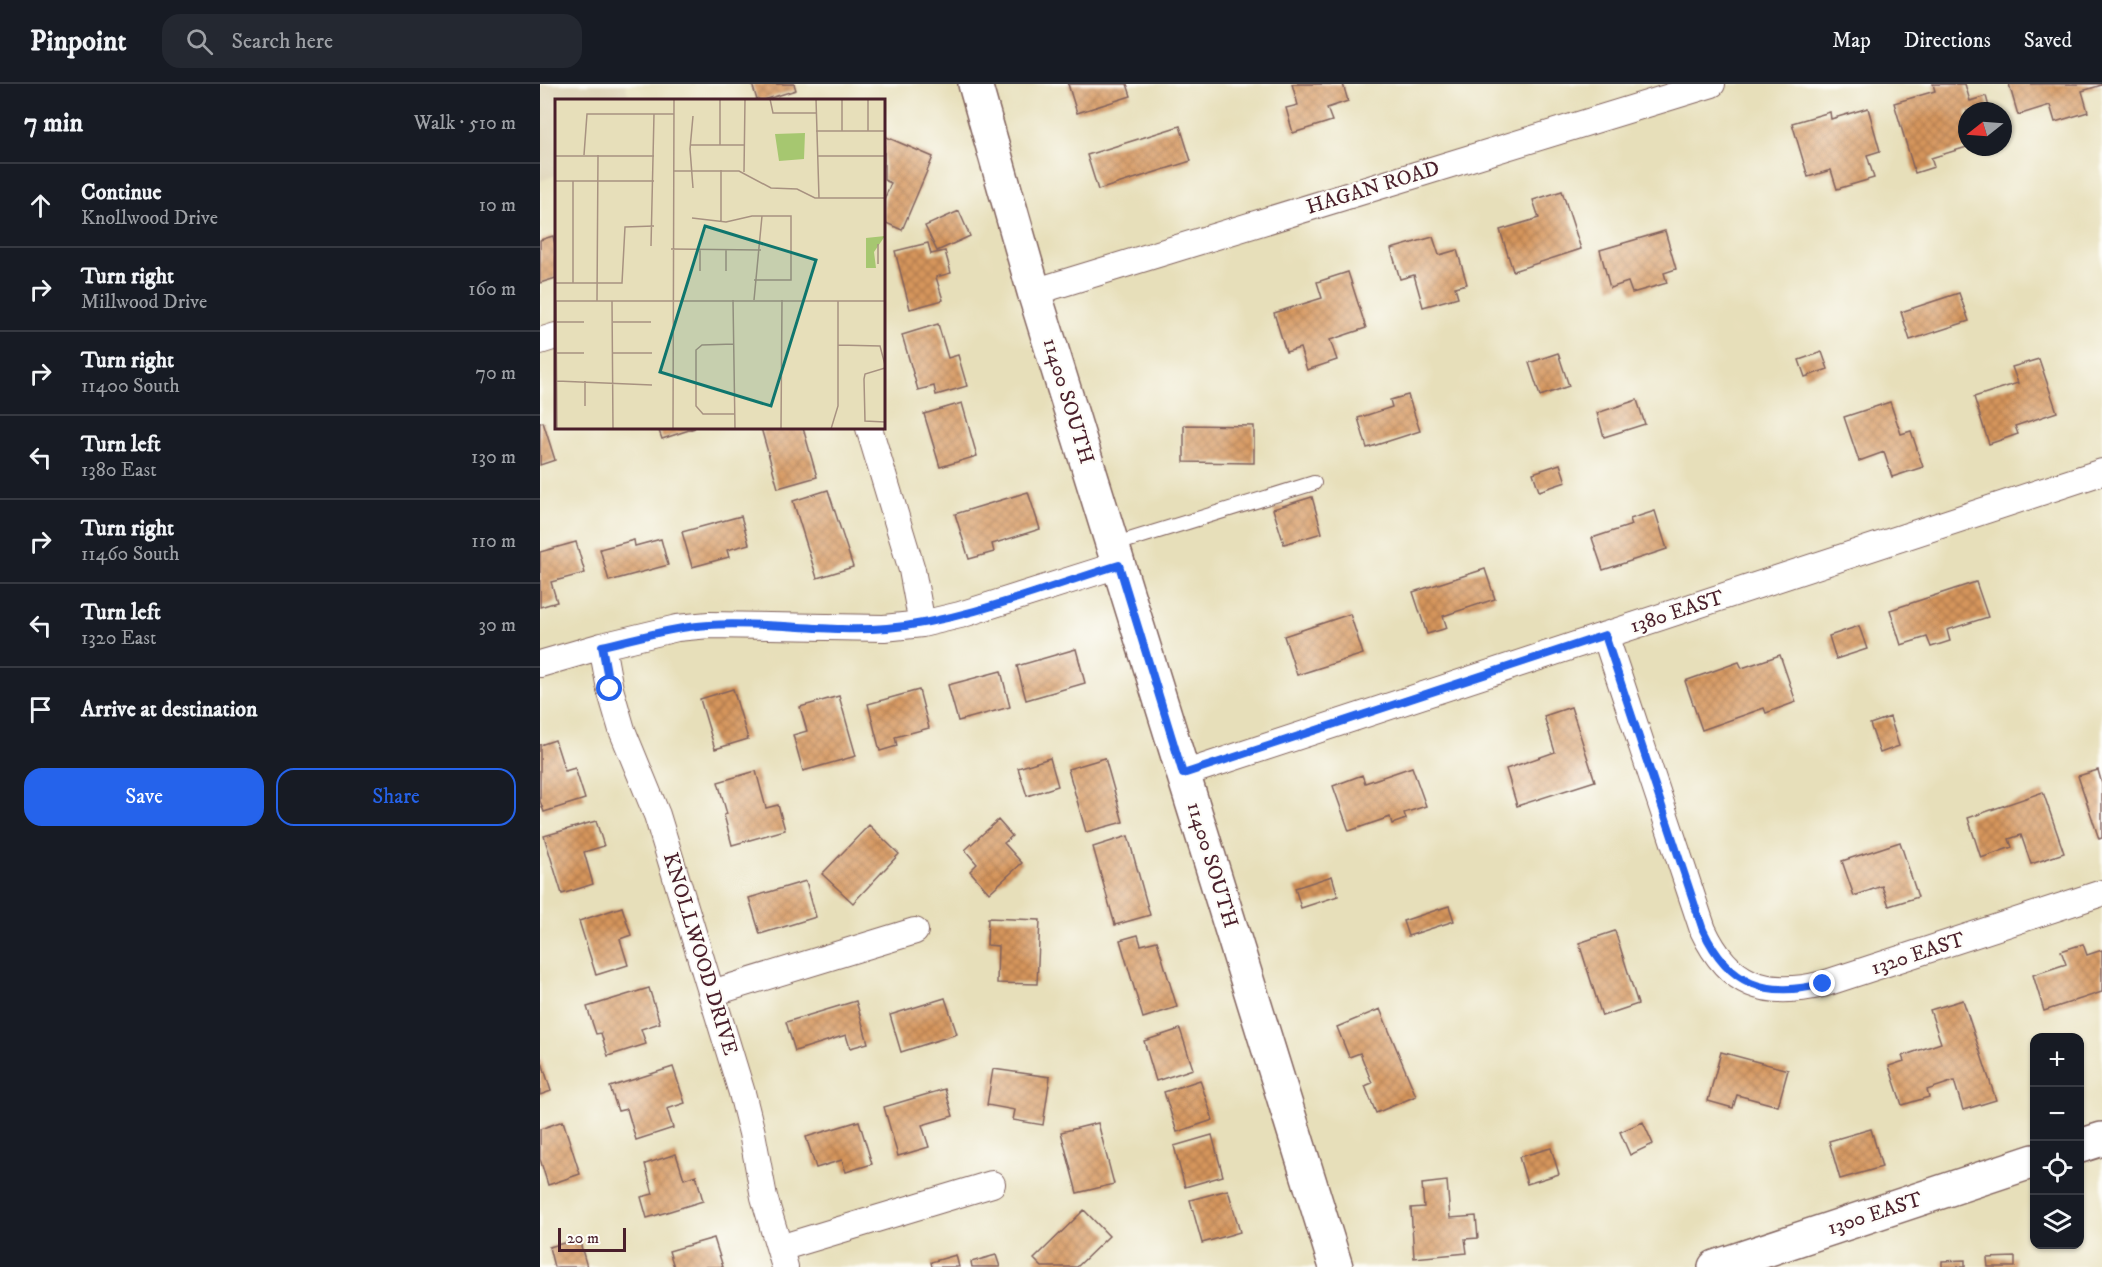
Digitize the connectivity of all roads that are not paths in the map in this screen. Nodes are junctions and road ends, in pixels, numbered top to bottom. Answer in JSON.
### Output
{"nodes":[{"id":1,"x":975,"y":84,"type":"edge"},
{"id":2,"x":1712,"y":84,"type":"edge"},
{"id":3,"x":1034,"y":292,"type":"junction"},
{"id":4,"x":555,"y":336,"type":"edge"},
{"id":5,"x":540,"y":341,"type":"edge"},
{"id":6,"x":869,"y":429,"type":"edge"},
{"id":7,"x":2102,"y":472,"type":"edge"},
{"id":8,"x":1314,"y":483,"type":"dead end"},
{"id":9,"x":1116,"y":555,"type":"junction"},
{"id":10,"x":922,"y":624,"type":"junction"},
{"id":11,"x":1605,"y":635,"type":"junction"},
{"id":12,"x":602,"y":646,"type":"junction"},
{"id":13,"x":540,"y":664,"type":"edge"},
{"id":14,"x":1183,"y":774,"type":"junction"},
{"id":15,"x":2102,"y":893,"type":"edge"},
{"id":16,"x":915,"y":931,"type":"dead end"},
{"id":17,"x":712,"y":993,"type":"junction"},
{"id":18,"x":2102,"y":1139,"type":"edge"},
{"id":19,"x":2084,"y":1144,"type":"edge"},
{"id":20,"x":2030,"y":1162,"type":"edge"},
{"id":21,"x":992,"y":1184,"type":"dead end"},
{"id":22,"x":782,"y":1258,"type":"edge"},
{"id":23,"x":1336,"y":1267,"type":"edge"},
{"id":24,"x":1715,"y":1267,"type":"edge"}],
"edges":[{"from":1,"to":3,"type":"main road","name":"11400 SOUTH"},
{"from":2,"to":3,"type":"street","name":"HAGAN ROAD"},
{"from":3,"to":9,"type":"main road","name":"11400 SOUTH"},
{"from":4,"to":5,"type":"street"},
{"from":6,"to":10,"type":"street"},
{"from":7,"to":11,"type":"street","name":"1380 EAST"},
{"from":8,"to":9,"type":"lane"},
{"from":9,"to":10,"type":"street"},
{"from":9,"to":14,"type":"main road","name":"11400 SOUTH"},
{"from":10,"to":12,"type":"street"},
{"from":11,"to":14,"type":"street","name":"1380 EAST"},
{"from":11,"to":15,"type":"street","name":"1320 EAST"},
{"from":12,"to":13,"type":"street"},
{"from":12,"to":17,"type":"street","name":"KNOLLWOOD DRIVE"},
{"from":14,"to":23,"type":"main road","name":"11400 SOUTH"},
{"from":16,"to":17,"type":"street"},
{"from":17,"to":22,"type":"street","name":"KNOLLWOOD DRIVE"},
{"from":18,"to":19,"type":"main road"},
{"from":20,"to":24,"type":"main road","name":"1300 EAST"},
{"from":21,"to":22,"type":"street"}]}
